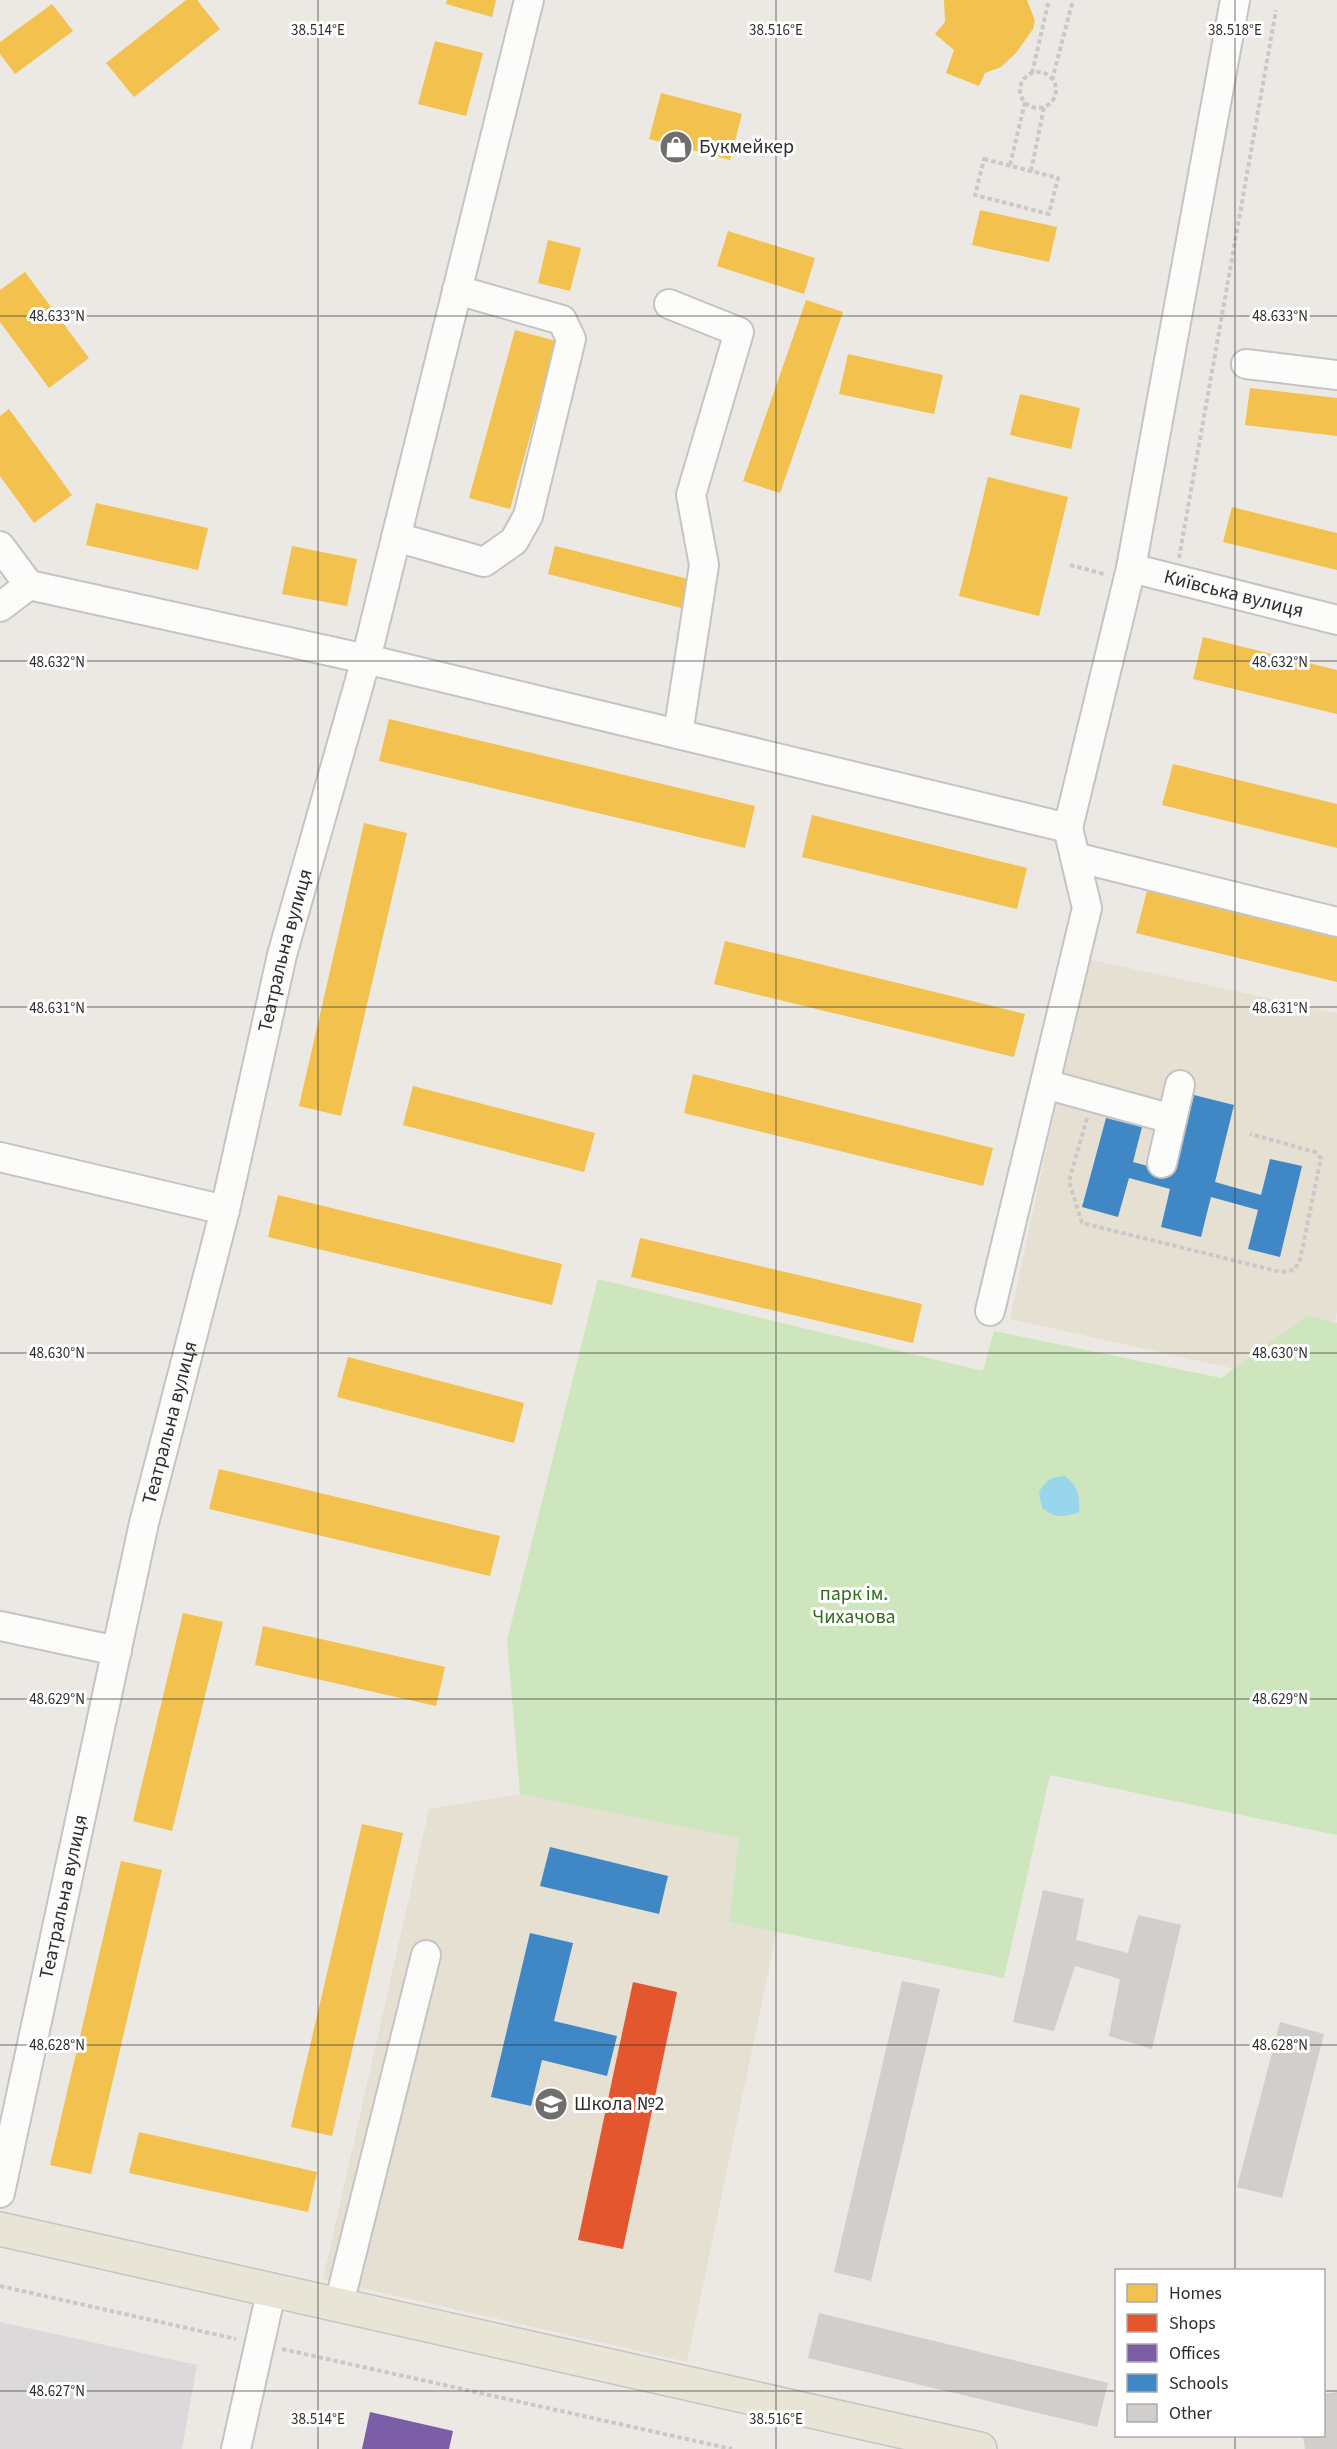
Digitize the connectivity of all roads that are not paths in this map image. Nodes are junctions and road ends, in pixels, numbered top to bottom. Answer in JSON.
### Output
{"nodes":[{"id":1,"x":529,"y":0,"type":"edge"},
{"id":2,"x":1235,"y":0,"type":"edge"},
{"id":3,"x":457,"y":290,"type":"junction"},
{"id":4,"x":669,"y":304,"type":"dead end"},
{"id":5,"x":1246,"y":364,"type":"dead end"},
{"id":6,"x":1337,"y":375,"type":"edge"},
{"id":7,"x":396,"y":537,"type":"junction"},
{"id":8,"x":0,"y":546,"type":"edge"},
{"id":9,"x":1129,"y":574,"type":"junction"},
{"id":10,"x":29,"y":585,"type":"junction"},
{"id":11,"x":0,"y":607,"type":"edge"},
{"id":12,"x":1337,"y":620,"type":"edge"},
{"id":13,"x":366,"y":659,"type":"junction"},
{"id":14,"x":678,"y":734,"type":"junction"},
{"id":15,"x":1068,"y":828,"type":"junction"},
{"id":16,"x":1075,"y":857,"type":"junction"},
{"id":17,"x":1337,"y":922,"type":"edge"},
{"id":18,"x":1045,"y":1084,"type":"junction"},
{"id":19,"x":1180,"y":1085,"type":"dead end"},
{"id":20,"x":1172,"y":1119,"type":"junction"},
{"id":21,"x":0,"y":1157,"type":"edge"},
{"id":22,"x":1162,"y":1163,"type":"dead end"},
{"id":23,"x":225,"y":1210,"type":"junction"},
{"id":24,"x":990,"y":1311,"type":"dead end"},
{"id":25,"x":0,"y":1626,"type":"edge"},
{"id":26,"x":117,"y":1651,"type":"junction"},
{"id":27,"x":426,"y":1955,"type":"dead end"},
{"id":28,"x":0,"y":2193,"type":"edge"},
{"id":29,"x":0,"y":2229,"type":"edge"},
{"id":30,"x":272,"y":2288,"type":"junction"},
{"id":31,"x":339,"y":2304,"type":"junction"},
{"id":32,"x":236,"y":2449,"type":"edge"},
{"id":33,"x":980,"y":2449,"type":"edge"}],
"edges":[{"from":1,"to":3,"type":"street","name":"Театральна вулиця"},
{"from":2,"to":9,"type":"street"},
{"from":3,"to":7,"type":"street","name":"Театральна вулиця"},
{"from":3,"to":7,"type":"street"},
{"from":4,"to":14,"type":"street"},
{"from":5,"to":6,"type":"street"},
{"from":7,"to":13,"type":"street","name":"Театральна вулиця"},
{"from":8,"to":10,"type":"street"},
{"from":9,"to":12,"type":"street","name":"Київська вулиця"},
{"from":9,"to":15,"type":"street"},
{"from":10,"to":11,"type":"street"},
{"from":10,"to":13,"type":"street"},
{"from":13,"to":14,"type":"street"},
{"from":13,"to":23,"type":"street","name":"Театральна вулиця"},
{"from":14,"to":15,"type":"street"},
{"from":15,"to":16,"type":"street"},
{"from":16,"to":17,"type":"street"},
{"from":16,"to":18,"type":"street"},
{"from":18,"to":20,"type":"street"},
{"from":18,"to":24,"type":"street"},
{"from":19,"to":20,"type":"street"},
{"from":20,"to":22,"type":"street"},
{"from":21,"to":23,"type":"street"},
{"from":23,"to":26,"type":"street","name":"Театральна вулиця"},
{"from":25,"to":26,"type":"street"},
{"from":26,"to":28,"type":"street","name":"Театральна вулиця"},
{"from":27,"to":31,"type":"street"},
{"from":29,"to":30,"type":"main road"},
{"from":30,"to":31,"type":"main road"},
{"from":30,"to":32,"type":"street"},
{"from":31,"to":33,"type":"main road"}]}
